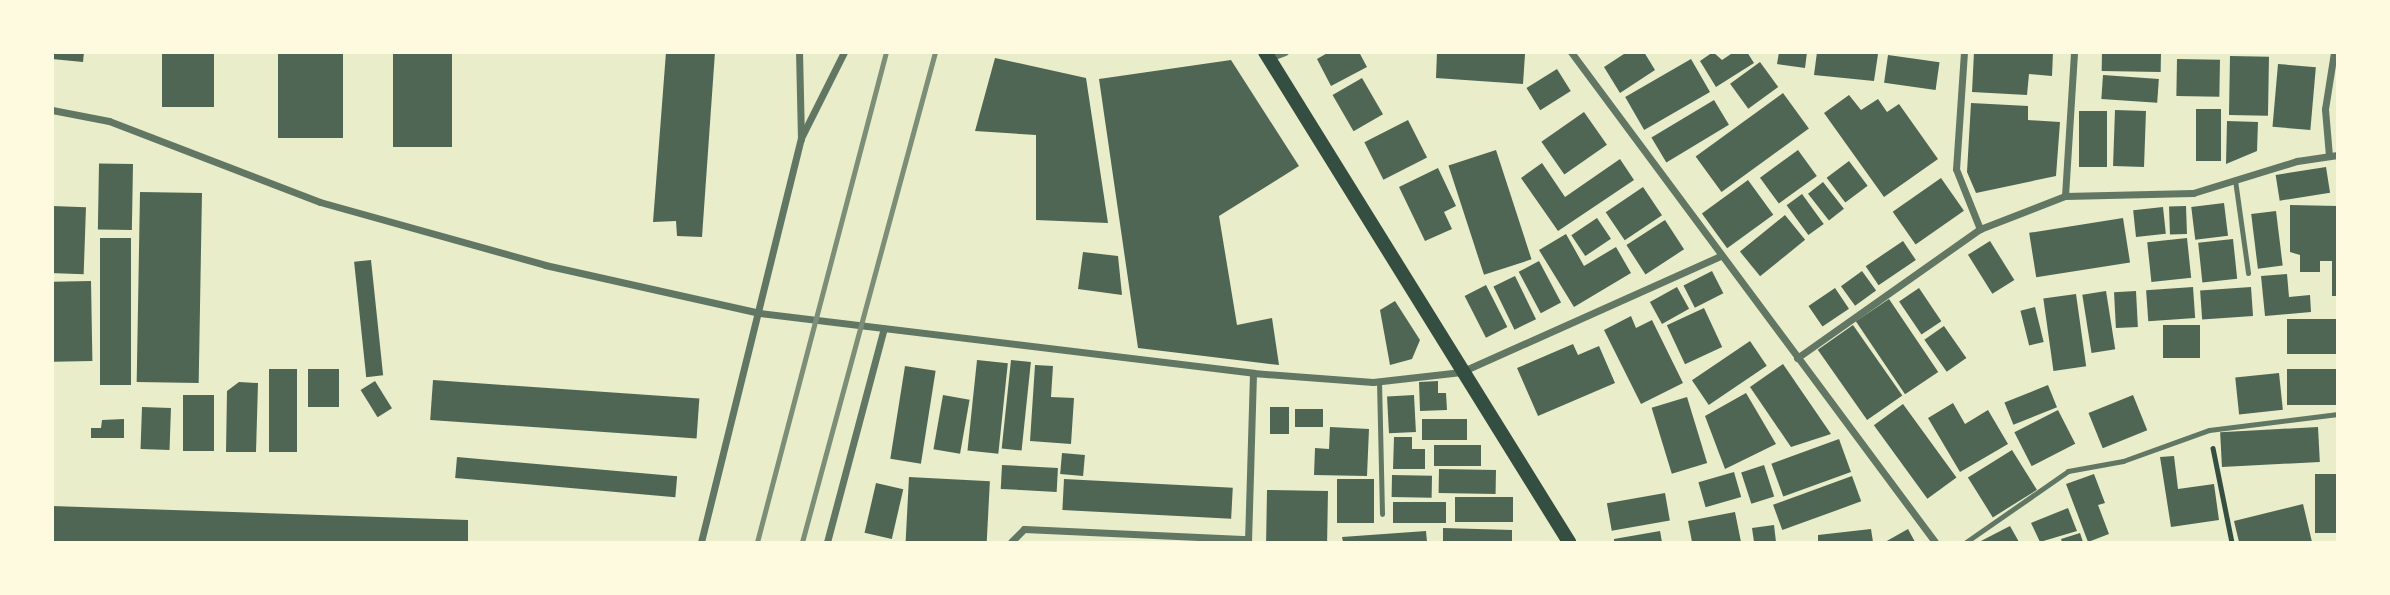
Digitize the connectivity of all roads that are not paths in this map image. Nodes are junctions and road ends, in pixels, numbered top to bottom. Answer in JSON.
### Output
{"nodes":[{"id":1,"x":799,"y":52,"type":"edge"},
{"id":2,"x":844,"y":52,"type":"edge"},
{"id":3,"x":1285,"y":52,"type":"edge"},
{"id":4,"x":1572,"y":52,"type":"edge"},
{"id":5,"x":1964,"y":52,"type":"edge"},
{"id":6,"x":2074,"y":52,"type":"edge"},
{"id":7,"x":2334,"y":52,"type":"edge"},
{"id":8,"x":1266,"y":55,"type":"edge"},
{"id":9,"x":52,"y":110,"type":"edge"},
{"id":10,"x":800,"y":139,"type":"junction"},
{"id":11,"x":2333,"y":155,"type":"edge"},
{"id":12,"x":2235,"y":180,"type":"junction"},
{"id":13,"x":2065,"y":196,"type":"junction"},
{"id":14,"x":1980,"y":229,"type":"junction"},
{"id":15,"x":1720,"y":256,"type":"junction"},
{"id":16,"x":2248,"y":274,"type":"dead end"},
{"id":17,"x":760,"y":313,"type":"junction"},
{"id":18,"x":884,"y":328,"type":"junction"},
{"id":19,"x":1797,"y":358,"type":"junction"},
{"id":20,"x":1461,"y":372,"type":"junction"},
{"id":21,"x":1253,"y":373,"type":"junction"},
{"id":22,"x":1379,"y":381,"type":"junction"},
{"id":23,"x":2337,"y":414,"type":"edge"},
{"id":24,"x":1382,"y":514,"type":"dead end"},
{"id":25,"x":1248,"y":541,"type":"edge"},
{"id":26,"x":701,"y":542,"type":"edge"},
{"id":27,"x":827,"y":542,"type":"edge"},
{"id":28,"x":1011,"y":542,"type":"edge"},
{"id":29,"x":1569,"y":542,"type":"edge"},
{"id":30,"x":1935,"y":542,"type":"edge"},
{"id":31,"x":1966,"y":542,"type":"edge"}],
"edges":[{"from":1,"to":10,"type":"street"},
{"from":2,"to":10,"type":"street"},
{"from":3,"to":8,"type":"street"},
{"from":4,"to":15,"type":"street"},
{"from":5,"to":14,"type":"street"},
{"from":6,"to":13,"type":"street"},
{"from":7,"to":11,"type":"street"},
{"from":8,"to":20,"type":"main road"},
{"from":9,"to":17,"type":"street"},
{"from":10,"to":17,"type":"street"},
{"from":11,"to":12,"type":"street"},
{"from":12,"to":13,"type":"street"},
{"from":12,"to":16,"type":"lane"},
{"from":13,"to":14,"type":"street"},
{"from":14,"to":19,"type":"street"},
{"from":15,"to":19,"type":"street"},
{"from":15,"to":20,"type":"street"},
{"from":17,"to":18,"type":"street"},
{"from":17,"to":26,"type":"street"},
{"from":18,"to":21,"type":"street"},
{"from":18,"to":27,"type":"street"},
{"from":19,"to":30,"type":"street"},
{"from":20,"to":22,"type":"street"},
{"from":20,"to":29,"type":"main road"},
{"from":21,"to":22,"type":"street"},
{"from":21,"to":25,"type":"street"},
{"from":22,"to":24,"type":"lane"},
{"from":23,"to":31,"type":"lane"},
{"from":25,"to":28,"type":"street"}]}
